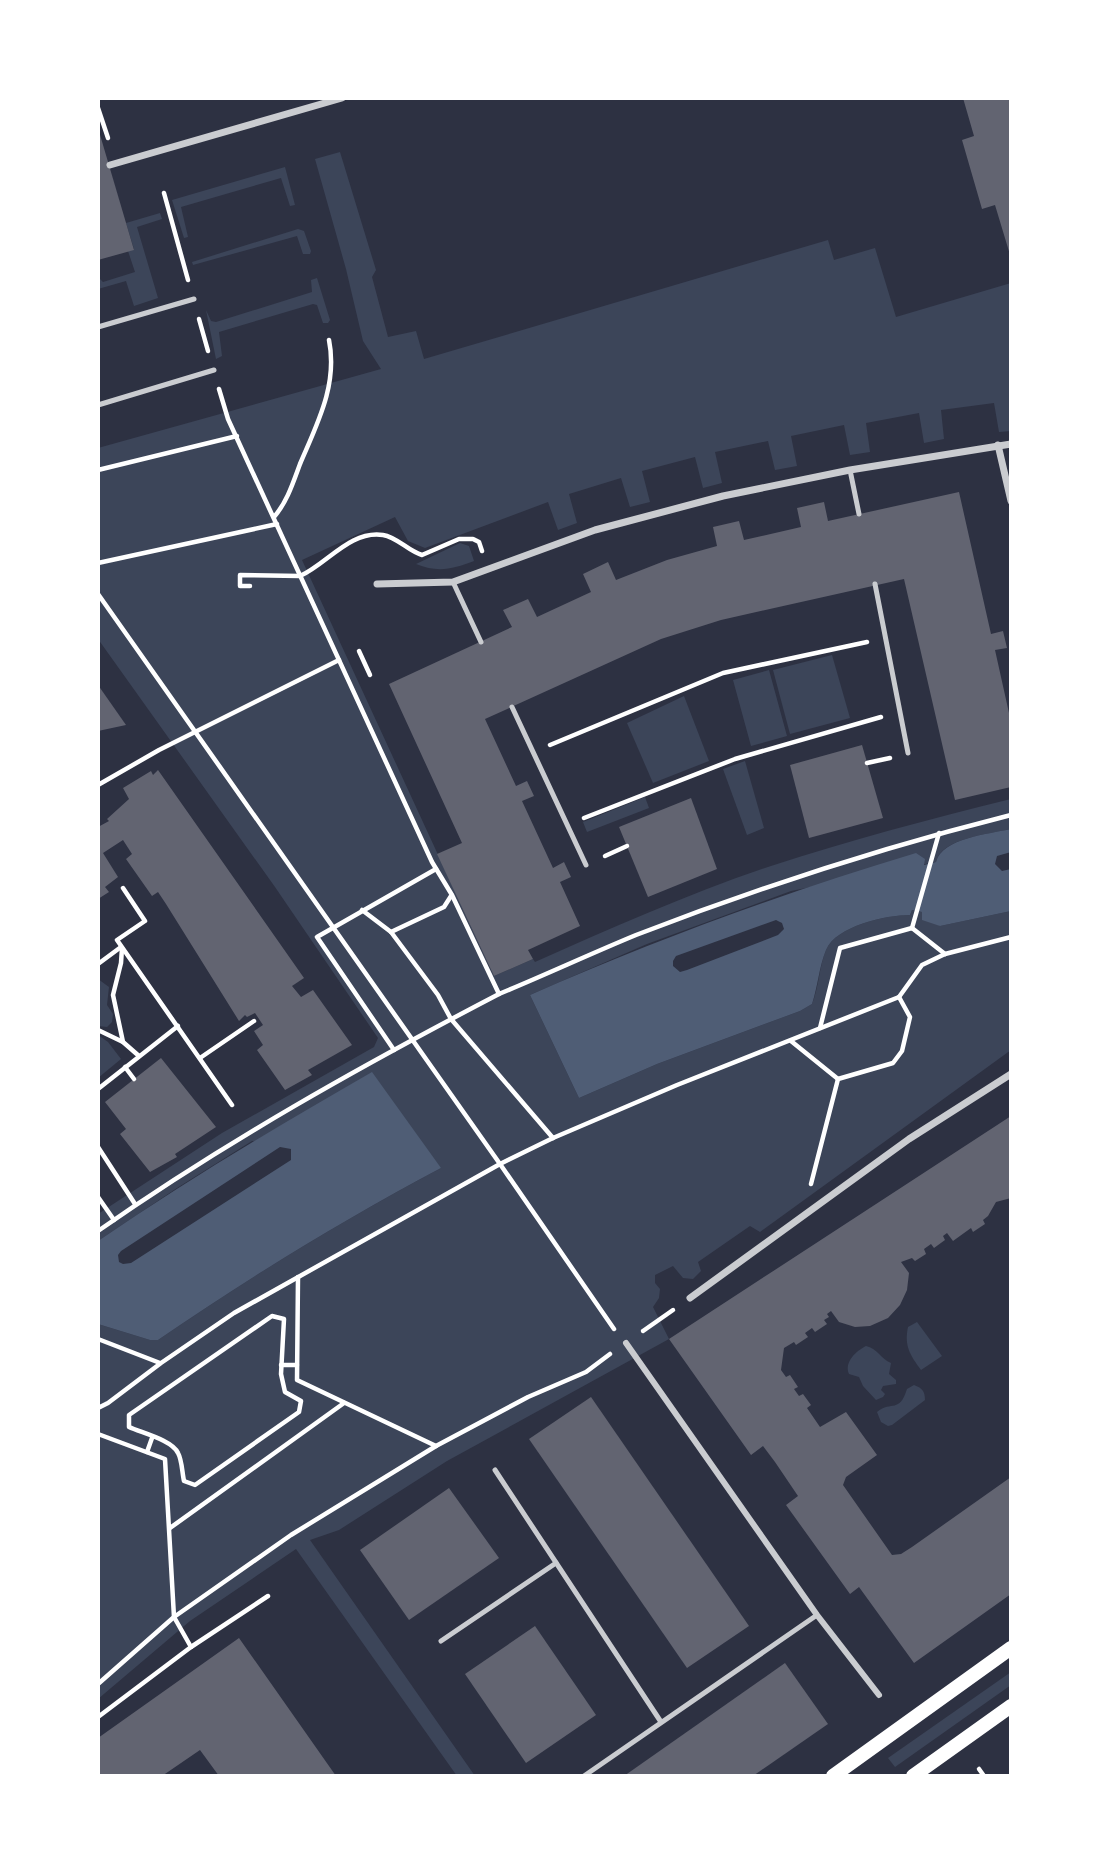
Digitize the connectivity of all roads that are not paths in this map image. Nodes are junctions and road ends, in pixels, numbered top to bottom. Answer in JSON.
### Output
{"nodes":[{"id":1,"x":342,"y":98,"type":"edge"},
{"id":2,"x":110,"y":165,"type":"dead end"},
{"id":3,"x":194,"y":299,"type":"dead end"},
{"id":4,"x":98,"y":327,"type":"edge"},
{"id":5,"x":214,"y":370,"type":"dead end"},
{"id":6,"x":98,"y":405,"type":"edge"},
{"id":7,"x":1011,"y":444,"type":"edge"},
{"id":8,"x":998,"y":445,"type":"junction"},
{"id":9,"x":850,"y":470,"type":"junction"},
{"id":10,"x":1011,"y":501,"type":"edge"},
{"id":11,"x":859,"y":514,"type":"dead end"},
{"id":12,"x":453,"y":582,"type":"junction"},
{"id":13,"x":377,"y":584,"type":"dead end"},
{"id":14,"x":875,"y":584,"type":"dead end"},
{"id":15,"x":481,"y":642,"type":"dead end"},
{"id":16,"x":512,"y":707,"type":"dead end"},
{"id":17,"x":908,"y":753,"type":"dead end"},
{"id":18,"x":586,"y":865,"type":"dead end"},
{"id":19,"x":1011,"y":1074,"type":"edge"},
{"id":20,"x":690,"y":1298,"type":"dead end"},
{"id":21,"x":626,"y":1343,"type":"road end"},
{"id":22,"x":495,"y":1470,"type":"dead end"},
{"id":23,"x":556,"y":1563,"type":"junction"},
{"id":24,"x":817,"y":1615,"type":"junction"},
{"id":25,"x":441,"y":1641,"type":"dead end"},
{"id":26,"x":1011,"y":1648,"type":"edge"},
{"id":27,"x":879,"y":1695,"type":"dead end"},
{"id":28,"x":1011,"y":1706,"type":"edge"},
{"id":29,"x":661,"y":1722,"type":"junction"},
{"id":30,"x":921,"y":1774,"type":"edge"},
{"id":31,"x":584,"y":1776,"type":"edge"},
{"id":32,"x":833,"y":1776,"type":"edge"}],
"edges":[{"from":1,"to":2,"type":"street"},
{"from":3,"to":4,"type":"lane"},
{"from":5,"to":6,"type":"lane"},
{"from":7,"to":8,"type":"street"},
{"from":8,"to":9,"type":"street"},
{"from":8,"to":10,"type":"street"},
{"from":9,"to":11,"type":"lane"},
{"from":9,"to":12,"type":"street"},
{"from":12,"to":13,"type":"street"},
{"from":12,"to":15,"type":"lane"},
{"from":14,"to":17,"type":"lane"},
{"from":16,"to":18,"type":"lane"},
{"from":19,"to":20,"type":"street"},
{"from":21,"to":24,"type":"street"},
{"from":22,"to":23,"type":"lane"},
{"from":23,"to":25,"type":"lane"},
{"from":23,"to":29,"type":"lane"},
{"from":24,"to":27,"type":"street"},
{"from":24,"to":29,"type":"lane"},
{"from":26,"to":32,"type":"main road"},
{"from":28,"to":30,"type":"main road"},
{"from":29,"to":31,"type":"lane"}]}
